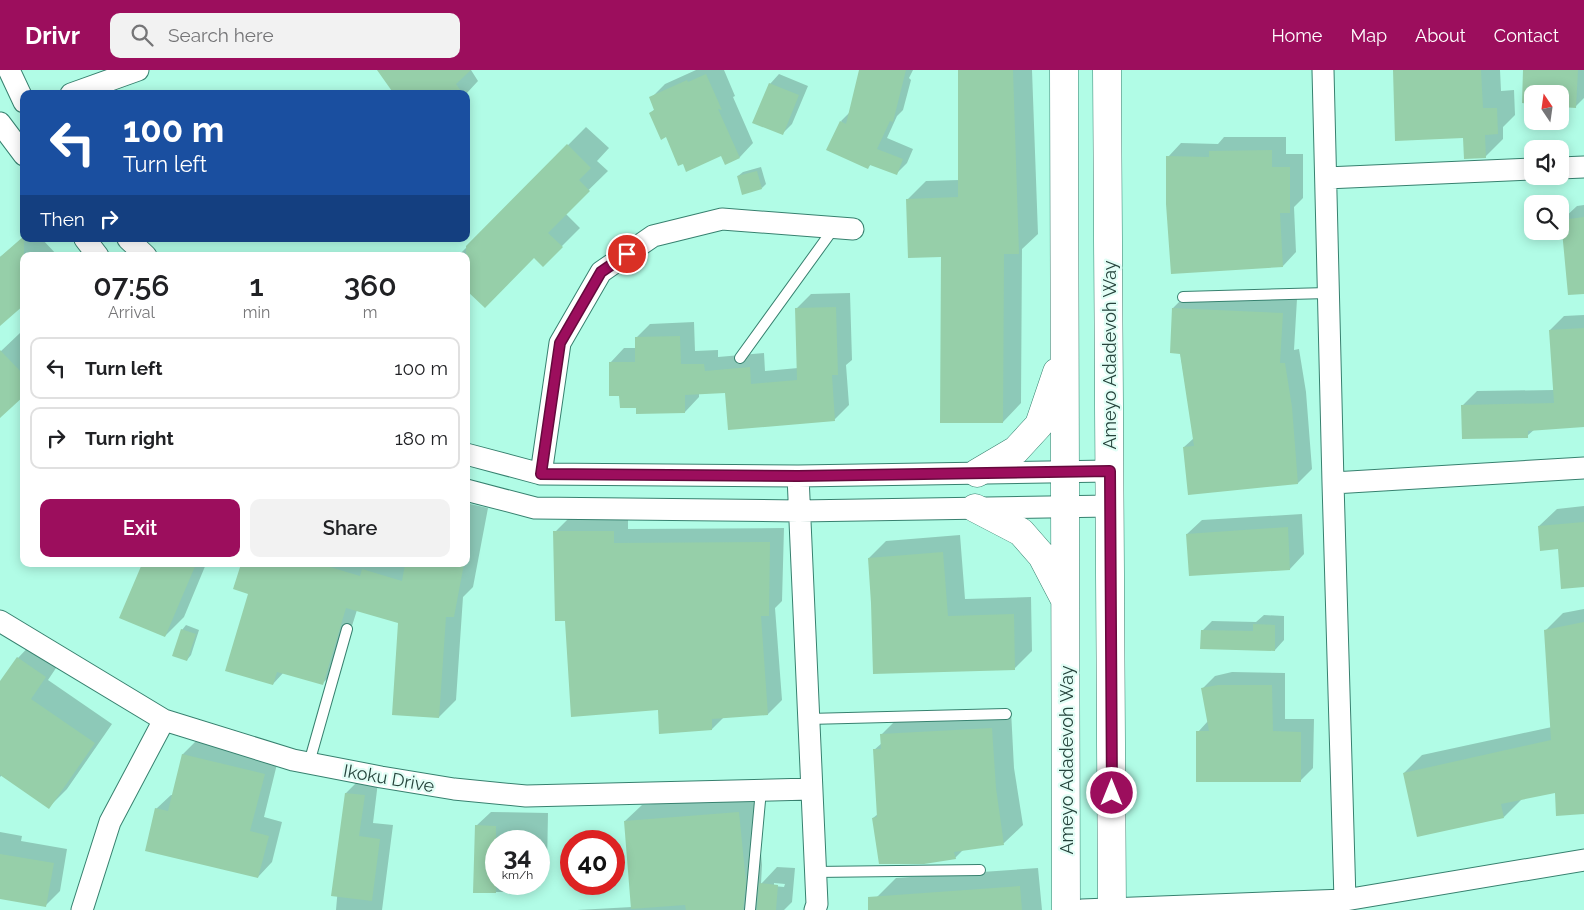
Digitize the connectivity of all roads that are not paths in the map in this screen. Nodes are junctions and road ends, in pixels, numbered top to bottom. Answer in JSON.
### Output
{"nodes":[{"id":1,"x":9,"y":70,"type":"edge"},
{"id":2,"x":138,"y":70,"type":"edge"},
{"id":3,"x":1064,"y":70,"type":"edge"},
{"id":4,"x":1107,"y":70,"type":"edge"},
{"id":5,"x":1323,"y":70,"type":"edge"},
{"id":6,"x":82,"y":90,"type":"edge"},
{"id":7,"x":20,"y":93,"type":"edge"},
{"id":8,"x":20,"y":113,"type":"edge"},
{"id":9,"x":0,"y":121,"type":"edge"},
{"id":10,"x":20,"y":149,"type":"edge"},
{"id":11,"x":1584,"y":167,"type":"edge"},
{"id":12,"x":1569,"y":168,"type":"edge"},
{"id":13,"x":1524,"y":169,"type":"edge"},
{"id":14,"x":1326,"y":178,"type":"junction"},
{"id":15,"x":844,"y":228,"type":"joint"},
{"id":16,"x":87,"y":242,"type":"edge"},
{"id":17,"x":131,"y":242,"type":"edge"},
{"id":18,"x":95,"y":252,"type":"edge"},
{"id":19,"x":142,"y":252,"type":"edge"},
{"id":20,"x":1328,"y":293,"type":"junction"},
{"id":21,"x":1183,"y":297,"type":"dead end"},
{"id":22,"x":1064,"y":349,"type":"junction"},
{"id":23,"x":740,"y":358,"type":"dead end"},
{"id":24,"x":470,"y":455,"type":"edge"},
{"id":25,"x":1584,"y":468,"type":"edge"},
{"id":26,"x":1110,"y":471,"type":"junction"},
{"id":27,"x":1065,"y":472,"type":"junction"},
{"id":28,"x":976,"y":473,"type":"junction"},
{"id":29,"x":541,"y":474,"type":"junction"},
{"id":30,"x":798,"y":476,"type":"junction"},
{"id":31,"x":1333,"y":483,"type":"junction"},
{"id":32,"x":470,"y":491,"type":"edge"},
{"id":33,"x":1065,"y":506,"type":"junction"},
{"id":34,"x":1110,"y":506,"type":"junction"},
{"id":35,"x":975,"y":508,"type":"junction"},
{"id":36,"x":799,"y":511,"type":"junction"},
{"id":37,"x":1065,"y":600,"type":"junction"},
{"id":38,"x":0,"y":621,"type":"edge"},
{"id":39,"x":347,"y":629,"type":"dead end"},
{"id":40,"x":1006,"y":714,"type":"dead end"},
{"id":41,"x":164,"y":720,"type":"junction"},
{"id":42,"x":808,"y":720,"type":"junction"},
{"id":43,"x":309,"y":763,"type":"junction"},
{"id":44,"x":811,"y":789,"type":"junction"},
{"id":45,"x":761,"y":790,"type":"junction"},
{"id":46,"x":1584,"y":860,"type":"edge"},
{"id":47,"x":980,"y":870,"type":"dead end"},
{"id":48,"x":815,"y":872,"type":"junction"},
{"id":49,"x":1345,"y":900,"type":"junction"},
{"id":50,"x":1112,"y":909,"type":"edge"},
{"id":51,"x":82,"y":910,"type":"edge"},
{"id":52,"x":750,"y":910,"type":"edge"},
{"id":53,"x":815,"y":910,"type":"edge"},
{"id":54,"x":1066,"y":910,"type":"edge"},
{"id":55,"x":1082,"y":910,"type":"edge"}],
"edges":[{"from":1,"to":7,"type":"street"},
{"from":2,"to":6,"type":"street"},
{"from":3,"to":22,"type":"street","name":"Ameyo Adadevoh Way"},
{"from":4,"to":26,"type":"street","name":"Ameyo Adadevoh Way"},
{"from":5,"to":14,"type":"street"},
{"from":8,"to":9,"type":"street"},
{"from":9,"to":10,"type":"street"},
{"from":11,"to":12,"type":"street"},
{"from":13,"to":14,"type":"street"},
{"from":14,"to":20,"type":"street"},
{"from":15,"to":23,"type":"lane"},
{"from":15,"to":29,"type":"street"},
{"from":16,"to":18,"type":"street"},
{"from":17,"to":19,"type":"street"},
{"from":20,"to":21,"type":"lane"},
{"from":20,"to":31,"type":"street"},
{"from":22,"to":27,"type":"street","name":"Ameyo Adadevoh Way"},
{"from":22,"to":28,"type":"street"},
{"from":24,"to":29,"type":"street"},
{"from":25,"to":31,"type":"street"},
{"from":26,"to":27,"type":"street"},
{"from":26,"to":34,"type":"street","name":"Ameyo Adadevoh Way"},
{"from":27,"to":28,"type":"street"},
{"from":27,"to":33,"type":"street","name":"Ameyo Adadevoh Way"},
{"from":28,"to":30,"type":"street"},
{"from":29,"to":30,"type":"street"},
{"from":30,"to":36,"type":"street"},
{"from":31,"to":49,"type":"street"},
{"from":32,"to":36,"type":"street"},
{"from":33,"to":34,"type":"street"},
{"from":33,"to":35,"type":"street"},
{"from":33,"to":37,"type":"street","name":"Ameyo Adadevoh Way"},
{"from":34,"to":50,"type":"street","name":"Ameyo Adadevoh Way"},
{"from":35,"to":36,"type":"street"},
{"from":35,"to":37,"type":"street"},
{"from":36,"to":42,"type":"street"},
{"from":37,"to":54,"type":"street","name":"Ameyo Adadevoh Way"},
{"from":38,"to":41,"type":"street","name":"Ikoku Drive"},
{"from":39,"to":43,"type":"lane"},
{"from":40,"to":42,"type":"lane"},
{"from":41,"to":43,"type":"street","name":"Ikoku Drive"},
{"from":41,"to":51,"type":"street"},
{"from":42,"to":44,"type":"street"},
{"from":43,"to":45,"type":"street","name":"Ikoku Drive"},
{"from":44,"to":45,"type":"street","name":"Ikoku Drive"},
{"from":44,"to":48,"type":"street"},
{"from":45,"to":52,"type":"lane"},
{"from":46,"to":49,"type":"street"},
{"from":47,"to":48,"type":"lane"},
{"from":48,"to":53,"type":"street"},
{"from":49,"to":50,"type":"street"},
{"from":50,"to":55,"type":"street"}]}
